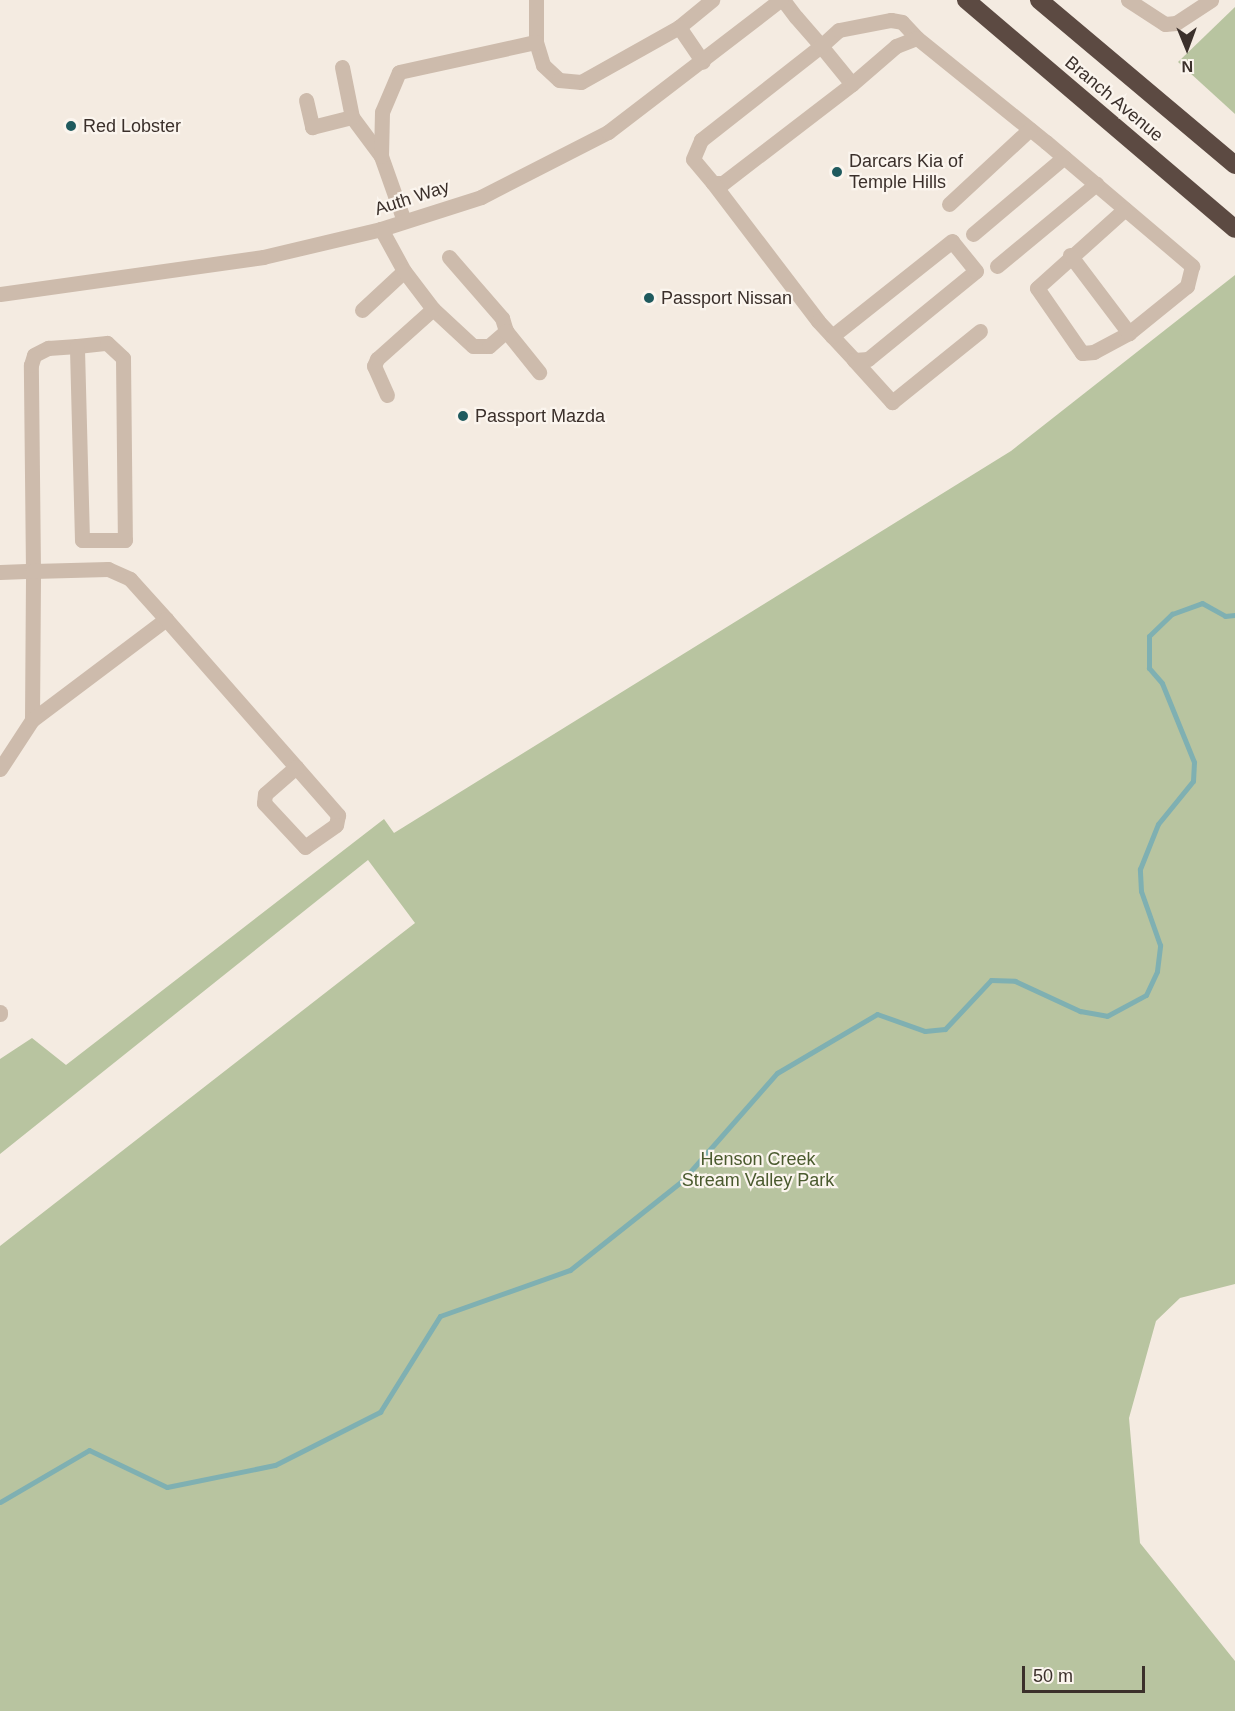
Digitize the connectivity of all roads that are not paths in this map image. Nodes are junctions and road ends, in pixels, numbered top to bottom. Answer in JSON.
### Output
{"nodes":[{"id":1,"x":536,"y":0,"type":"edge"},
{"id":2,"x":712,"y":0,"type":"edge"},
{"id":3,"x":781,"y":0,"type":"edge"},
{"id":4,"x":966,"y":0,"type":"edge"},
{"id":5,"x":1039,"y":0,"type":"edge"},
{"id":6,"x":1128,"y":0,"type":"edge"},
{"id":7,"x":1205,"y":5,"type":"edge"},
{"id":8,"x":679,"y":27,"type":"junction"},
{"id":9,"x":917,"y":38,"type":"junction"},
{"id":10,"x":536,"y":42,"type":"junction"},
{"id":11,"x":821,"y":46,"type":"junction"},
{"id":12,"x":703,"y":62,"type":"junction"},
{"id":13,"x":342,"y":67,"type":"dead end"},
{"id":14,"x":852,"y":84,"type":"junction"},
{"id":15,"x":306,"y":100,"type":"dead end"},
{"id":16,"x":352,"y":117,"type":"junction"},
{"id":17,"x":1030,"y":129,"type":"junction"},
{"id":18,"x":381,"y":156,"type":"junction"},
{"id":19,"x":1064,"y":157,"type":"junction"},
{"id":20,"x":1235,"y":165,"type":"edge"},
{"id":21,"x":713,"y":183,"type":"junction"},
{"id":22,"x":1096,"y":184,"type":"junction"},
{"id":23,"x":949,"y":204,"type":"dead end"},
{"id":24,"x":1125,"y":209,"type":"junction"},
{"id":25,"x":404,"y":221,"type":"junction"},
{"id":26,"x":381,"y":229,"type":"junction"},
{"id":27,"x":1235,"y":229,"type":"edge"},
{"id":28,"x":973,"y":234,"type":"dead end"},
{"id":29,"x":1070,"y":255,"type":"junction"},
{"id":30,"x":449,"y":257,"type":"dead end"},
{"id":31,"x":997,"y":266,"type":"dead end"},
{"id":32,"x":404,"y":271,"type":"junction"},
{"id":33,"x":0,"y":294,"type":"edge"},
{"id":34,"x":432,"y":309,"type":"junction"},
{"id":35,"x":362,"y":310,"type":"dead end"},
{"id":36,"x":506,"y":331,"type":"junction"},
{"id":37,"x":980,"y":331,"type":"dead end"},
{"id":38,"x":1129,"y":333,"type":"junction"},
{"id":39,"x":832,"y":336,"type":"junction"},
{"id":40,"x":78,"y":346,"type":"junction"},
{"id":41,"x":854,"y":360,"type":"junction"},
{"id":42,"x":539,"y":372,"type":"dead end"},
{"id":43,"x":387,"y":395,"type":"dead end"},
{"id":44,"x":33,"y":571,"type":"junction"},
{"id":45,"x":0,"y":572,"type":"edge"},
{"id":46,"x":166,"y":619,"type":"junction"},
{"id":47,"x":32,"y":720,"type":"junction"},
{"id":48,"x":296,"y":767,"type":"junction"},
{"id":49,"x":0,"y":769,"type":"edge"}],
"edges":[{"from":1,"to":10,"type":"street"},
{"from":2,"to":8,"type":"street"},
{"from":3,"to":11,"type":"street"},
{"from":3,"to":12,"type":"street","name":"Auth Way"},
{"from":4,"to":27,"type":"highway","name":"Branch Avenue"},
{"from":5,"to":20,"type":"highway","name":"Branch Avenue"},
{"from":6,"to":7,"type":"street"},
{"from":8,"to":10,"type":"street"},
{"from":8,"to":12,"type":"street"},
{"from":9,"to":11,"type":"street"},
{"from":9,"to":14,"type":"street"},
{"from":9,"to":17,"type":"street"},
{"from":10,"to":18,"type":"street"},
{"from":11,"to":14,"type":"street"},
{"from":11,"to":21,"type":"street"},
{"from":12,"to":25,"type":"street","name":"Auth Way"},
{"from":13,"to":16,"type":"street"},
{"from":14,"to":21,"type":"street"},
{"from":15,"to":16,"type":"street"},
{"from":16,"to":18,"type":"street"},
{"from":17,"to":19,"type":"street"},
{"from":17,"to":23,"type":"street"},
{"from":18,"to":25,"type":"street"},
{"from":19,"to":22,"type":"street"},
{"from":19,"to":28,"type":"street"},
{"from":21,"to":39,"type":"street"},
{"from":22,"to":24,"type":"street"},
{"from":22,"to":31,"type":"street"},
{"from":24,"to":29,"type":"street"},
{"from":24,"to":38,"type":"street"},
{"from":25,"to":26,"type":"street","name":"Auth Way"},
{"from":26,"to":32,"type":"street"},
{"from":26,"to":33,"type":"street","name":"Auth Way"},
{"from":29,"to":38,"type":"street"},
{"from":29,"to":38,"type":"street"},
{"from":30,"to":36,"type":"street"},
{"from":32,"to":34,"type":"street"},
{"from":32,"to":35,"type":"street"},
{"from":34,"to":36,"type":"street"},
{"from":34,"to":43,"type":"street"},
{"from":36,"to":42,"type":"street"},
{"from":37,"to":41,"type":"street"},
{"from":39,"to":41,"type":"street"},
{"from":39,"to":41,"type":"street"},
{"from":40,"to":40,"type":"street"},
{"from":40,"to":44,"type":"street"},
{"from":44,"to":45,"type":"street"},
{"from":44,"to":46,"type":"street"},
{"from":44,"to":47,"type":"street"},
{"from":46,"to":47,"type":"street"},
{"from":46,"to":48,"type":"street"},
{"from":47,"to":49,"type":"street"},
{"from":48,"to":48,"type":"street"}]}
